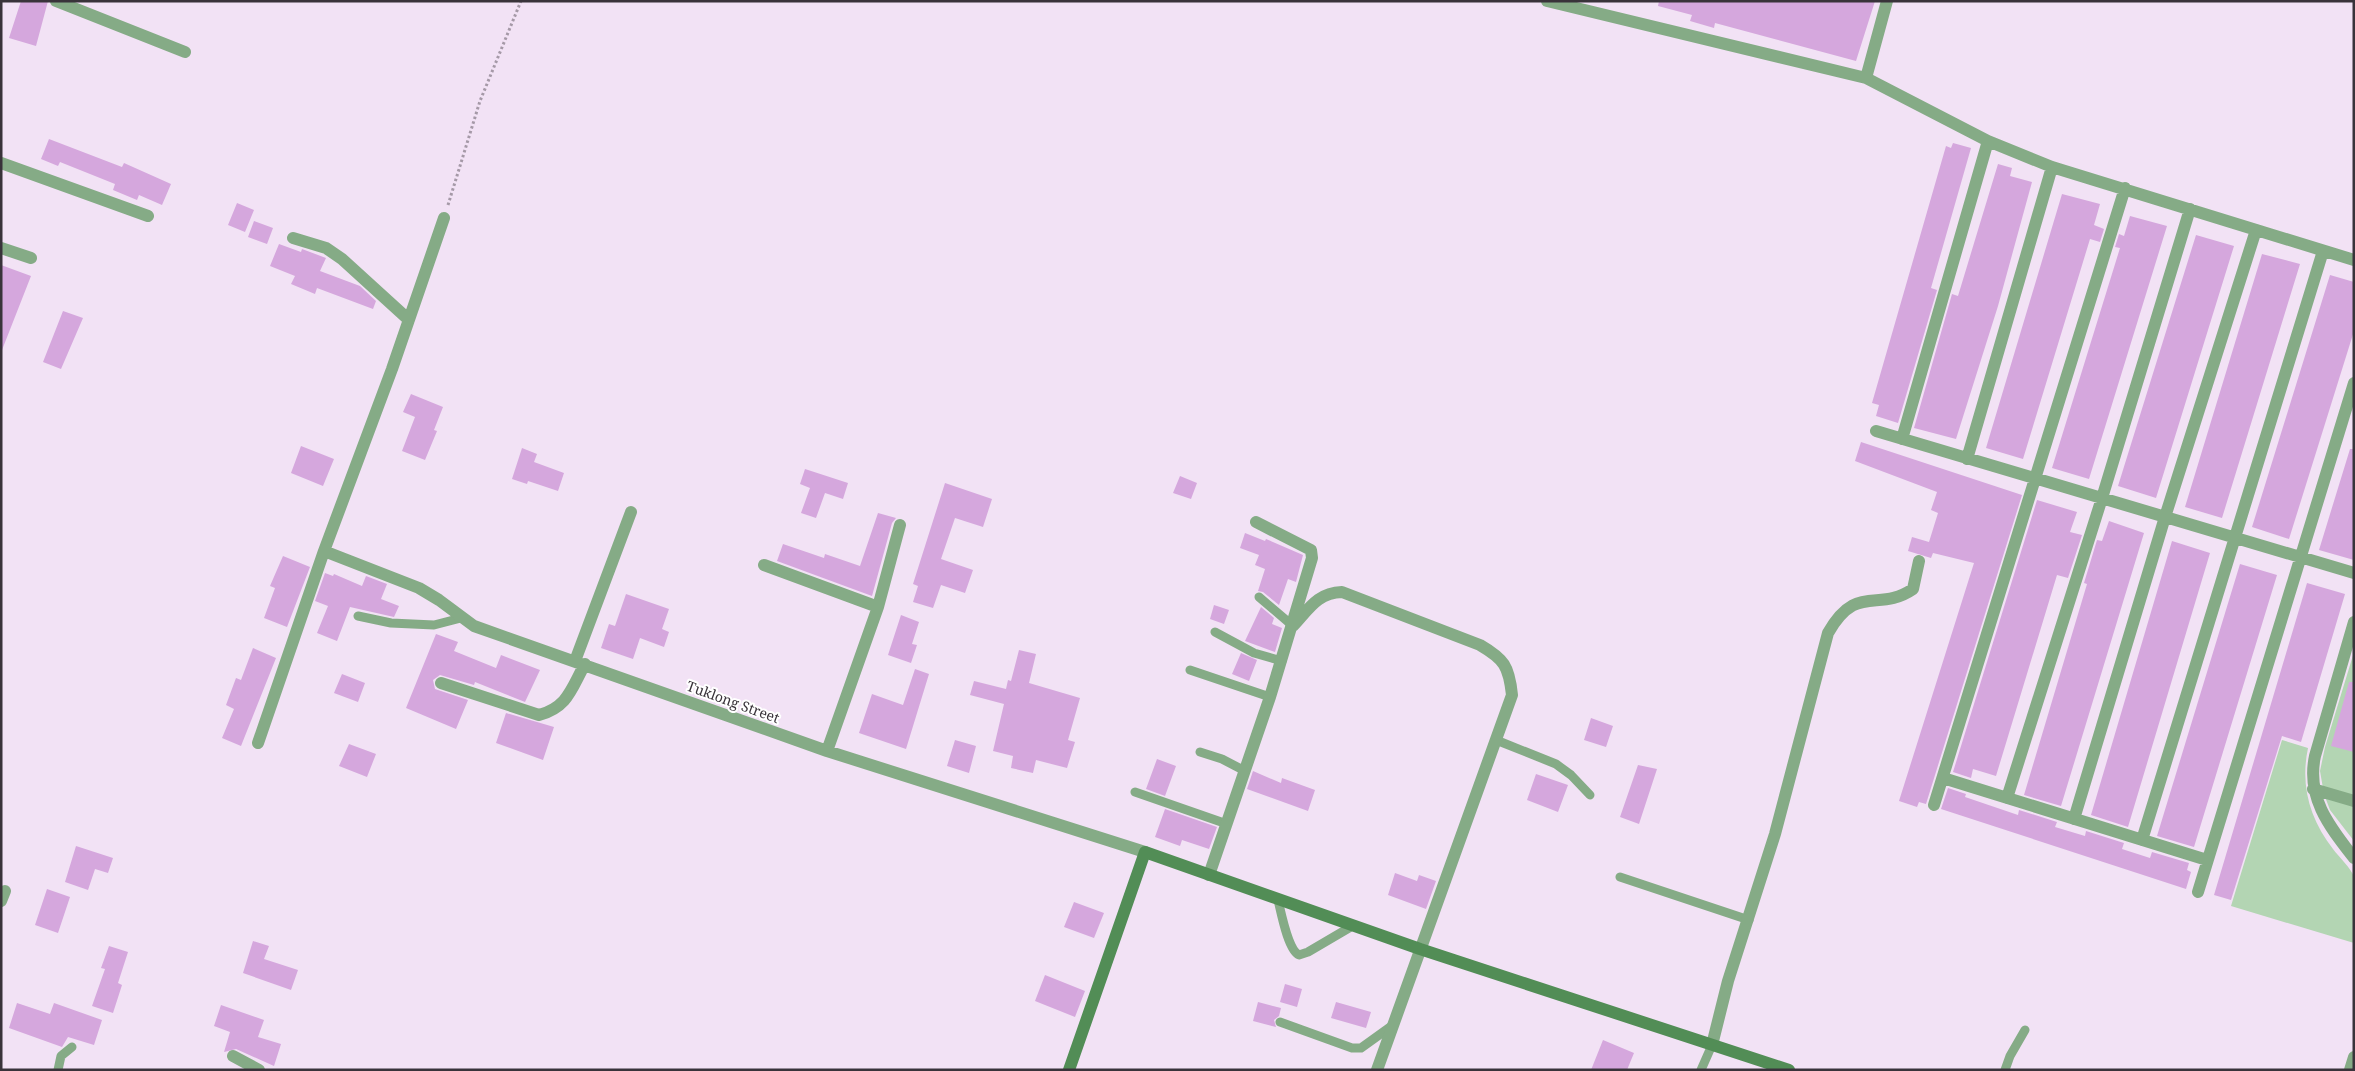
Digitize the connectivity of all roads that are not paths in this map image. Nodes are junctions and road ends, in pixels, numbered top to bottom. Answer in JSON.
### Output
{"nodes":[{"id":1,"x":56,"y":1,"type":"edge"},
{"id":2,"x":1547,"y":1,"type":"edge"},
{"id":3,"x":1887,"y":1,"type":"edge"},
{"id":4,"x":185,"y":52,"type":"dead end"},
{"id":5,"x":1866,"y":78,"type":"junction"},
{"id":6,"x":1988,"y":141,"type":"junction"},
{"id":7,"x":1,"y":163,"type":"edge"},
{"id":8,"x":2052,"y":167,"type":"junction"},
{"id":9,"x":2125,"y":188,"type":"junction"},
{"id":10,"x":2190,"y":209,"type":"junction"},
{"id":11,"x":148,"y":216,"type":"dead end"},
{"id":12,"x":444,"y":218,"type":"road end"},
{"id":13,"x":2256,"y":230,"type":"junction"},
{"id":14,"x":293,"y":238,"type":"dead end"},
{"id":15,"x":1,"y":248,"type":"edge"},
{"id":16,"x":2323,"y":251,"type":"junction"},
{"id":17,"x":31,"y":258,"type":"dead end"},
{"id":18,"x":2354,"y":260,"type":"edge"},
{"id":19,"x":409,"y":320,"type":"junction"},
{"id":20,"x":2354,"y":384,"type":"edge"},
{"id":21,"x":1876,"y":431,"type":"dead end"},
{"id":22,"x":1902,"y":439,"type":"junction"},
{"id":23,"x":1968,"y":458,"type":"junction"},
{"id":24,"x":2035,"y":478,"type":"junction"},
{"id":25,"x":2102,"y":498,"type":"junction"},
{"id":26,"x":631,"y":512,"type":"dead end"},
{"id":27,"x":2165,"y":517,"type":"junction"},
{"id":28,"x":1256,"y":522,"type":"dead end"},
{"id":29,"x":900,"y":526,"type":"dead end"},
{"id":30,"x":2234,"y":537,"type":"junction"},
{"id":31,"x":324,"y":551,"type":"junction"},
{"id":32,"x":2300,"y":557,"type":"junction"},
{"id":33,"x":1919,"y":561,"type":"dead end"},
{"id":34,"x":764,"y":565,"type":"dead end"},
{"id":35,"x":2354,"y":573,"type":"edge"},
{"id":36,"x":1259,"y":597,"type":"dead end"},
{"id":37,"x":878,"y":607,"type":"junction"},
{"id":38,"x":358,"y":616,"type":"dead end"},
{"id":39,"x":461,"y":618,"type":"junction"},
{"id":40,"x":1293,"y":626,"type":"junction"},
{"id":41,"x":2353,"y":627,"type":"edge"},
{"id":42,"x":1215,"y":632,"type":"dead end"},
{"id":43,"x":1282,"y":661,"type":"junction"},
{"id":44,"x":580,"y":663,"type":"junction"},
{"id":45,"x":1190,"y":670,"type":"dead end"},
{"id":46,"x":441,"y":683,"type":"dead end"},
{"id":47,"x":1270,"y":697,"type":"junction"},
{"id":48,"x":1496,"y":740,"type":"junction"},
{"id":49,"x":258,"y":743,"type":"dead end"},
{"id":50,"x":827,"y":751,"type":"junction"},
{"id":51,"x":1200,"y":752,"type":"dead end"},
{"id":52,"x":1245,"y":771,"type":"junction"},
{"id":53,"x":1943,"y":778,"type":"junction"},
{"id":54,"x":2313,"y":789,"type":"junction"},
{"id":55,"x":1135,"y":792,"type":"dead end"},
{"id":56,"x":1590,"y":795,"type":"dead end"},
{"id":57,"x":2007,"y":798,"type":"junction"},
{"id":58,"x":2354,"y":801,"type":"edge"},
{"id":59,"x":1934,"y":805,"type":"dead end"},
{"id":60,"x":2074,"y":819,"type":"junction"},
{"id":61,"x":1227,"y":824,"type":"junction"},
{"id":62,"x":2142,"y":840,"type":"junction"},
{"id":63,"x":1145,"y":852,"type":"junction"},
{"id":64,"x":2354,"y":858,"type":"edge"},
{"id":65,"x":2207,"y":860,"type":"junction"},
{"id":66,"x":1209,"y":875,"type":"junction"},
{"id":67,"x":1620,"y":877,"type":"dead end"},
{"id":68,"x":2198,"y":892,"type":"dead end"},
{"id":69,"x":1278,"y":900,"type":"junction"},
{"id":70,"x":1748,"y":920,"type":"junction"},
{"id":71,"x":1354,"y":925,"type":"junction"},
{"id":72,"x":1420,"y":949,"type":"junction"},
{"id":73,"x":1280,"y":1022,"type":"dead end"},
{"id":74,"x":1393,"y":1025,"type":"junction"},
{"id":75,"x":2025,"y":1030,"type":"dead end"},
{"id":76,"x":1712,"y":1045,"type":"junction"},
{"id":77,"x":72,"y":1047,"type":"dead end"},
{"id":78,"x":233,"y":1056,"type":"dead end"},
{"id":79,"x":2354,"y":1057,"type":"edge"},
{"id":80,"x":58,"y":1070,"type":"edge"},
{"id":81,"x":259,"y":1070,"type":"edge"},
{"id":82,"x":1069,"y":1070,"type":"edge"},
{"id":83,"x":1377,"y":1070,"type":"edge"},
{"id":84,"x":1701,"y":1070,"type":"edge"},
{"id":85,"x":1789,"y":1070,"type":"edge"},
{"id":86,"x":2005,"y":1070,"type":"edge"},
{"id":87,"x":2350,"y":1070,"type":"edge"}],
"edges":[{"from":1,"to":4,"type":"street"},
{"from":2,"to":5,"type":"street"},
{"from":3,"to":5,"type":"street"},
{"from":5,"to":6,"type":"street"},
{"from":6,"to":8,"type":"street"},
{"from":6,"to":22,"type":"street"},
{"from":7,"to":11,"type":"street"},
{"from":8,"to":9,"type":"street"},
{"from":8,"to":23,"type":"street"},
{"from":9,"to":10,"type":"street"},
{"from":9,"to":24,"type":"street"},
{"from":10,"to":13,"type":"street"},
{"from":10,"to":25,"type":"street"},
{"from":12,"to":19,"type":"street"},
{"from":13,"to":16,"type":"street"},
{"from":13,"to":27,"type":"street"},
{"from":14,"to":19,"type":"street"},
{"from":15,"to":17,"type":"street"},
{"from":16,"to":18,"type":"street"},
{"from":16,"to":30,"type":"street"},
{"from":19,"to":31,"type":"street"},
{"from":20,"to":32,"type":"street"},
{"from":21,"to":22,"type":"street"},
{"from":22,"to":23,"type":"street"},
{"from":23,"to":24,"type":"street"},
{"from":24,"to":25,"type":"street"},
{"from":24,"to":53,"type":"street"},
{"from":25,"to":27,"type":"street"},
{"from":25,"to":57,"type":"street"},
{"from":26,"to":44,"type":"street"},
{"from":27,"to":30,"type":"street"},
{"from":27,"to":60,"type":"street"},
{"from":28,"to":40,"type":"street"},
{"from":29,"to":37,"type":"street"},
{"from":30,"to":32,"type":"street"},
{"from":30,"to":62,"type":"street"},
{"from":31,"to":39,"type":"street","name":"Tuklong Street"},
{"from":31,"to":49,"type":"street"},
{"from":32,"to":35,"type":"street"},
{"from":32,"to":65,"type":"street"},
{"from":33,"to":70,"type":"street"},
{"from":34,"to":37,"type":"street"},
{"from":36,"to":40,"type":"lane"},
{"from":37,"to":50,"type":"street"},
{"from":38,"to":39,"type":"lane"},
{"from":39,"to":44,"type":"street","name":"Tuklong Street"},
{"from":40,"to":43,"type":"street"},
{"from":40,"to":48,"type":"street"},
{"from":41,"to":54,"type":"street"},
{"from":42,"to":43,"type":"lane"},
{"from":43,"to":47,"type":"street"},
{"from":44,"to":46,"type":"street"},
{"from":44,"to":50,"type":"street","name":"Tuklong Street"},
{"from":45,"to":47,"type":"lane"},
{"from":47,"to":52,"type":"street"},
{"from":48,"to":56,"type":"lane"},
{"from":48,"to":72,"type":"street"},
{"from":50,"to":63,"type":"street","name":"Tuklong Street"},
{"from":51,"to":52,"type":"lane"},
{"from":52,"to":61,"type":"street"},
{"from":53,"to":57,"type":"street"},
{"from":53,"to":59,"type":"street"},
{"from":54,"to":58,"type":"street"},
{"from":54,"to":64,"type":"street"},
{"from":55,"to":61,"type":"lane"},
{"from":57,"to":60,"type":"street"},
{"from":60,"to":62,"type":"street"},
{"from":61,"to":66,"type":"street"},
{"from":62,"to":65,"type":"street"},
{"from":63,"to":66,"type":"street"},
{"from":63,"to":82,"type":"street"},
{"from":65,"to":68,"type":"street"},
{"from":66,"to":69,"type":"street"},
{"from":67,"to":70,"type":"lane"},
{"from":69,"to":71,"type":"street"},
{"from":69,"to":71,"type":"lane"},
{"from":70,"to":76,"type":"street"},
{"from":71,"to":72,"type":"street"},
{"from":72,"to":74,"type":"street"},
{"from":72,"to":76,"type":"street"},
{"from":73,"to":74,"type":"lane"},
{"from":74,"to":83,"type":"street"},
{"from":75,"to":86,"type":"lane"},
{"from":76,"to":84,"type":"lane"},
{"from":76,"to":85,"type":"street"},
{"from":77,"to":80,"type":"lane"},
{"from":78,"to":81,"type":"street"},
{"from":79,"to":87,"type":"street"}]}
